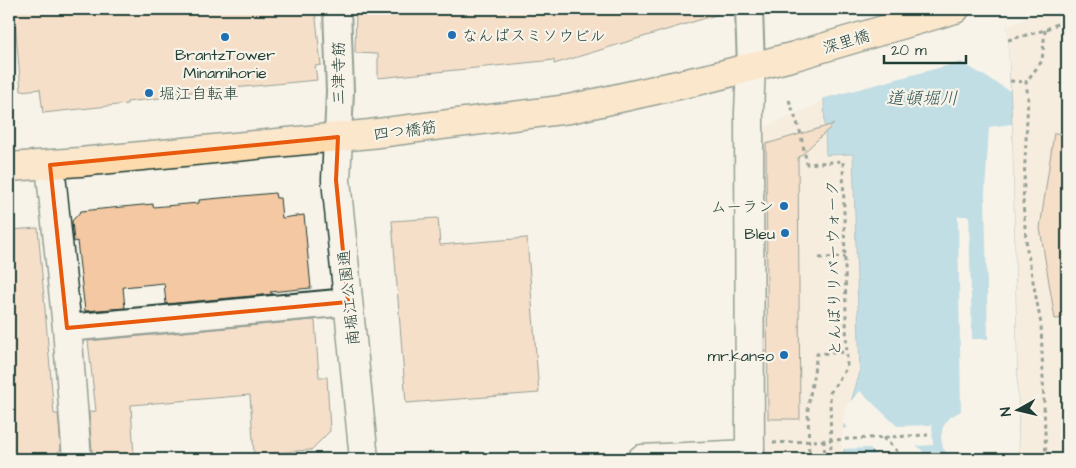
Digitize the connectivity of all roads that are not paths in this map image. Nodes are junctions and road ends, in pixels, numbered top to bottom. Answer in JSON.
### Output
{"nodes":[{"id":1,"x":337,"y":9,"type":"edge"},
{"id":2,"x":750,"y":9,"type":"edge"},
{"id":3,"x":955,"y":9,"type":"edge"},
{"id":4,"x":795,"y":56,"type":"joint"},
{"id":5,"x":751,"y":68,"type":"junction"},
{"id":6,"x":338,"y":137,"type":"junction"},
{"id":7,"x":50,"y":165,"type":"junction"},
{"id":8,"x":9,"y":167,"type":"edge"},
{"id":9,"x":348,"y":302,"type":"junction"},
{"id":10,"x":67,"y":328,"type":"junction"},
{"id":11,"x":758,"y":452,"type":"edge"},
{"id":12,"x":77,"y":459,"type":"edge"},
{"id":13,"x":364,"y":459,"type":"edge"},
{"id":14,"x":642,"y":459,"type":"edge"}],
"edges":[{"from":1,"to":6,"type":"street","name":"三津寺筋"},
{"from":2,"to":5,"type":"street"},
{"from":3,"to":4,"type":"main road","name":"深里橋"},
{"from":4,"to":5,"type":"main road","name":"四つ橋筋"},
{"from":5,"to":6,"type":"main road","name":"四つ橋筋"},
{"from":5,"to":11,"type":"street"},
{"from":6,"to":7,"type":"main road","name":"四つ橋筋"},
{"from":6,"to":9,"type":"street","name":"南堀江公園通"},
{"from":7,"to":8,"type":"main road","name":"四つ橋筋"},
{"from":7,"to":10,"type":"street"},
{"from":9,"to":10,"type":"street"},
{"from":9,"to":13,"type":"street","name":"南堀江公園通"},
{"from":10,"to":12,"type":"street"},
{"from":11,"to":14,"type":"street"}]}
